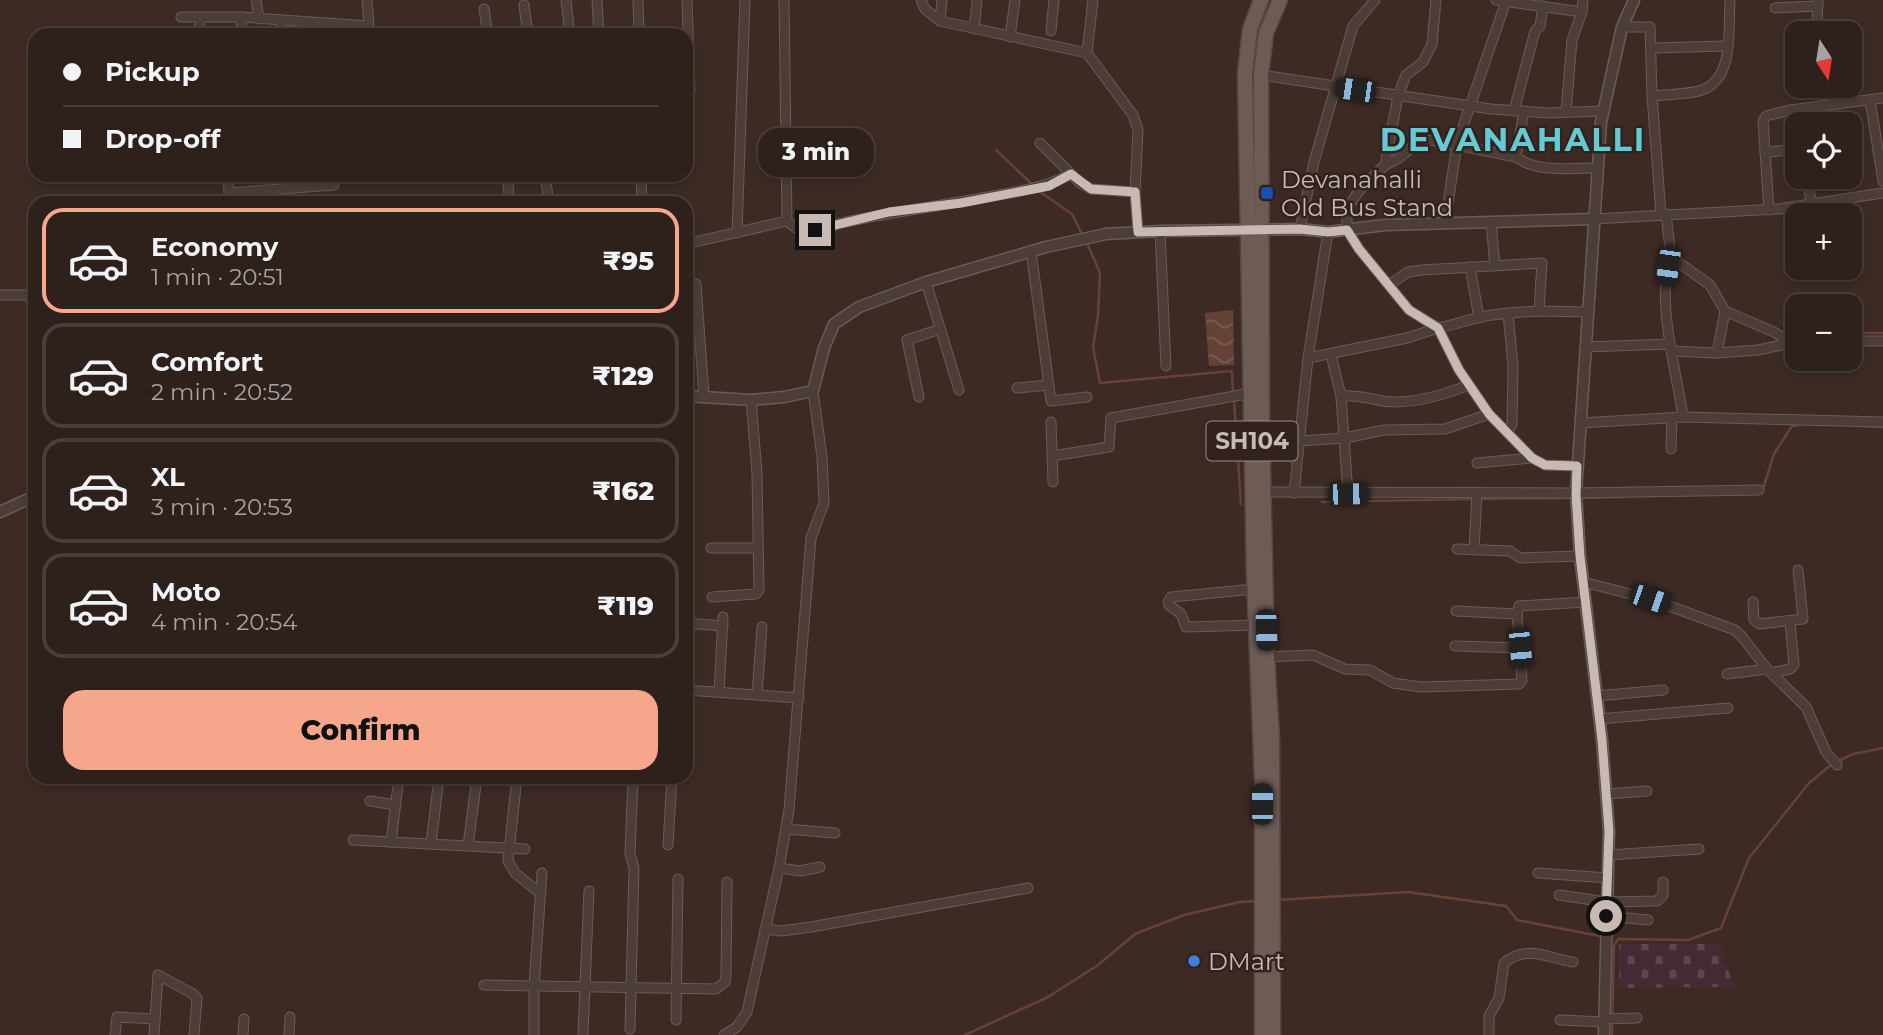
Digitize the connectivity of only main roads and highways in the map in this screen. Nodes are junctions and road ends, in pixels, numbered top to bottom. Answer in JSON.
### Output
{"nodes":[{"id":1,"x":1261,"y":0,"type":"edge"},
{"id":2,"x":1280,"y":0,"type":"edge"},
{"id":3,"x":1255,"y":230,"type":"junction"},
{"id":4,"x":1259,"y":492,"type":"junction"},
{"id":5,"x":1268,"y":885,"type":"junction"},
{"id":6,"x":1268,"y":911,"type":"junction"},
{"id":7,"x":1262,"y":1035,"type":"edge"},
{"id":8,"x":1273,"y":1035,"type":"edge"}],
"edges":[{"from":1,"to":3,"type":"main road","number":"SH104"},
{"from":2,"to":3,"type":"main road","number":"SH104"},
{"from":3,"to":4,"type":"main road","number":"SH104"},
{"from":3,"to":4,"type":"main road","number":"SH104"},
{"from":4,"to":5,"type":"main road","number":"SH104"},
{"from":4,"to":5,"type":"main road","number":"SH104"},
{"from":5,"to":6,"type":"main road","number":"SH104"},
{"from":6,"to":7,"type":"main road","number":"SH104"},
{"from":6,"to":8,"type":"main road","number":"SH104"}]}
